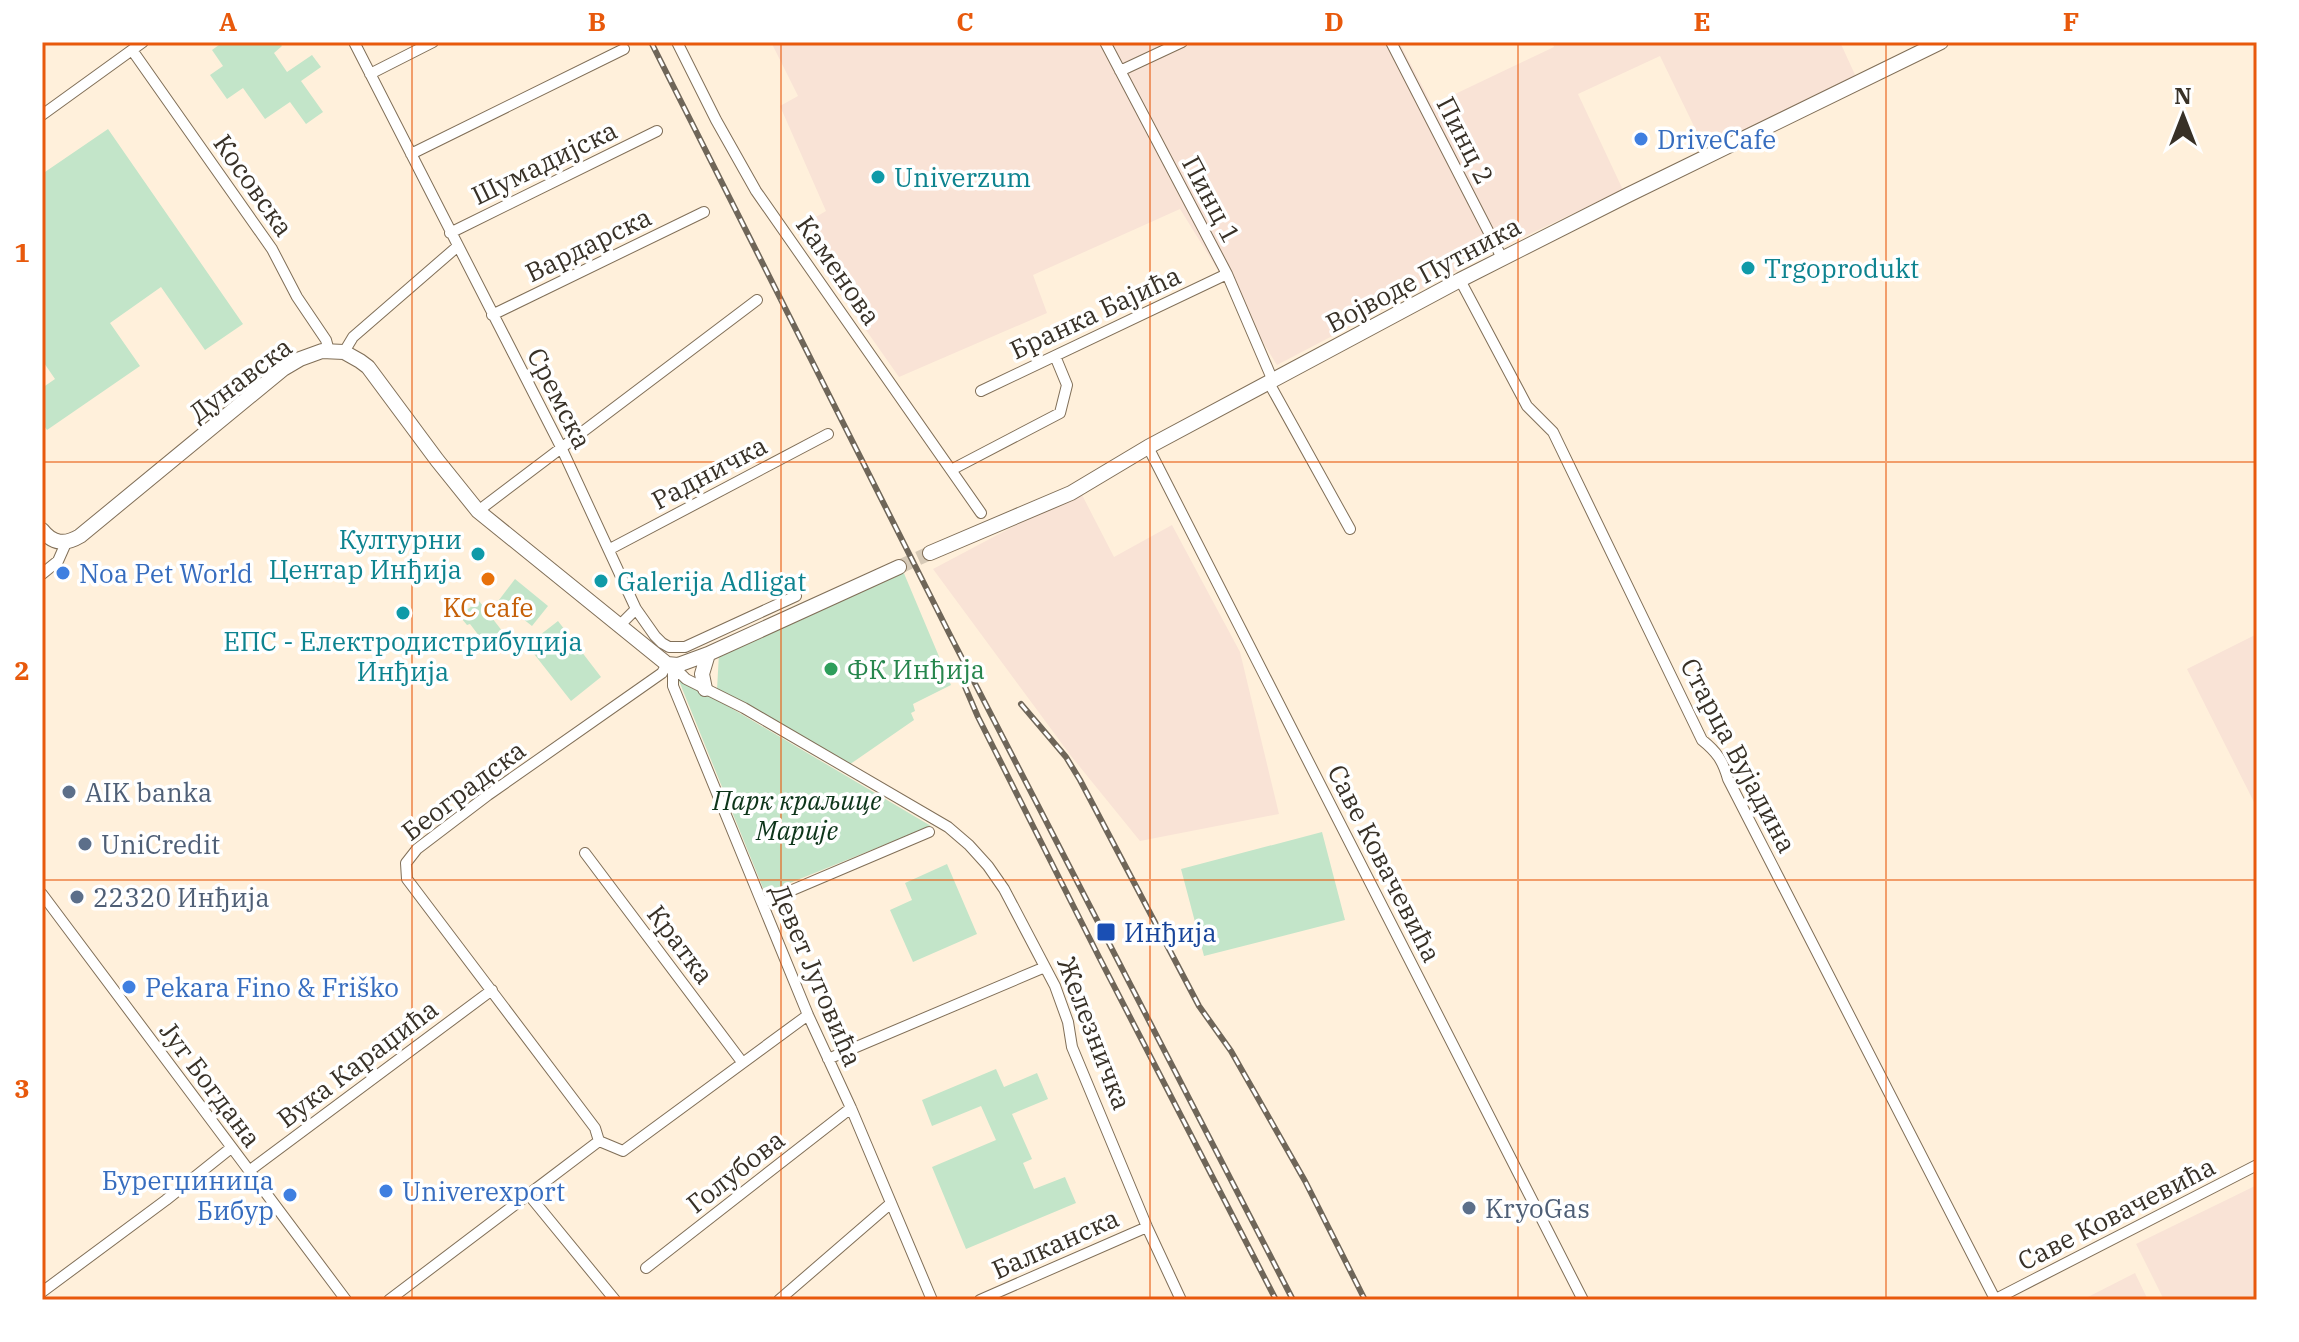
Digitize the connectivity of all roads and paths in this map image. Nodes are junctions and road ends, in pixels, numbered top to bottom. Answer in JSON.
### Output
{"nodes":[{"id":1,"x":143,"y":42,"type":"edge"},
{"id":2,"x":354,"y":42,"type":"edge"},
{"id":3,"x":433,"y":42,"type":"edge"},
{"id":4,"x":677,"y":42,"type":"edge"},
{"id":5,"x":1105,"y":42,"type":"edge"},
{"id":6,"x":1182,"y":42,"type":"edge"},
{"id":7,"x":1391,"y":42,"type":"edge"},
{"id":8,"x":1941,"y":42,"type":"edge"},
{"id":9,"x":624,"y":49,"type":"dead end"},
{"id":10,"x":132,"y":50,"type":"junction"},
{"id":11,"x":1120,"y":71,"type":"junction"},
{"id":12,"x":370,"y":74,"type":"junction"},
{"id":13,"x":42,"y":115,"type":"edge"},
{"id":14,"x":657,"y":131,"type":"dead end"},
{"id":15,"x":411,"y":154,"type":"junction"},
{"id":16,"x":704,"y":212,"type":"dead end"},
{"id":17,"x":450,"y":233,"type":"junction"},
{"id":18,"x":458,"y":246,"type":"junction"},
{"id":19,"x":1502,"y":258,"type":"junction"},
{"id":20,"x":1227,"y":274,"type":"junction"},
{"id":21,"x":1460,"y":280,"type":"junction"},
{"id":22,"x":757,"y":300,"type":"dead end"},
{"id":23,"x":492,"y":315,"type":"junction"},
{"id":24,"x":336,"y":352,"type":"junction"},
{"id":25,"x":1055,"y":356,"type":"junction"},
{"id":26,"x":1271,"y":382,"type":"junction"},
{"id":27,"x":981,"y":391,"type":"dead end"},
{"id":28,"x":828,"y":434,"type":"dead end"},
{"id":29,"x":561,"y":447,"type":"junction"},
{"id":30,"x":1148,"y":447,"type":"junction"},
{"id":31,"x":951,"y":470,"type":"junction"},
{"id":32,"x":478,"y":511,"type":"junction"},
{"id":33,"x":981,"y":513,"type":"dead end"},
{"id":34,"x":1350,"y":529,"type":"dead end"},
{"id":35,"x":42,"y":530,"type":"edge"},
{"id":36,"x":66,"y":543,"type":"junction"},
{"id":37,"x":610,"y":549,"type":"junction"},
{"id":38,"x":930,"y":553,"type":"tunnel mouth"},
{"id":39,"x":899,"y":567,"type":"tunnel mouth"},
{"id":40,"x":42,"y":574,"type":"edge"},
{"id":41,"x":796,"y":596,"type":"dead end"},
{"id":42,"x":636,"y":609,"type":"junction"},
{"id":43,"x":619,"y":626,"type":"junction"},
{"id":44,"x":708,"y":654,"type":"junction"},
{"id":45,"x":673,"y":665,"type":"junction"},
{"id":46,"x":705,"y":689,"type":"junction"},
{"id":47,"x":929,"y":832,"type":"dead end"},
{"id":48,"x":585,"y":853,"type":"dead end"},
{"id":49,"x":42,"y":894,"type":"edge"},
{"id":50,"x":762,"y":903,"type":"junction"},
{"id":51,"x":1045,"y":967,"type":"junction"},
{"id":52,"x":492,"y":990,"type":"junction"},
{"id":53,"x":808,"y":1015,"type":"junction"},
{"id":54,"x":828,"y":1059,"type":"junction"},
{"id":55,"x":742,"y":1062,"type":"junction"},
{"id":56,"x":851,"y":1108,"type":"junction"},
{"id":57,"x":599,"y":1141,"type":"junction"},
{"id":58,"x":231,"y":1148,"type":"junction"},
{"id":59,"x":2257,"y":1165,"type":"edge"},
{"id":60,"x":249,"y":1171,"type":"junction"},
{"id":61,"x":529,"y":1195,"type":"junction"},
{"id":62,"x":890,"y":1204,"type":"junction"},
{"id":63,"x":1147,"y":1227,"type":"junction"},
{"id":64,"x":646,"y":1268,"type":"dead end"},
{"id":65,"x":42,"y":1292,"type":"edge"},
{"id":66,"x":346,"y":1300,"type":"edge"},
{"id":67,"x":389,"y":1300,"type":"edge"},
{"id":68,"x":615,"y":1300,"type":"edge"},
{"id":69,"x":779,"y":1300,"type":"edge"},
{"id":70,"x":932,"y":1300,"type":"edge"},
{"id":71,"x":980,"y":1300,"type":"edge"},
{"id":72,"x":1181,"y":1300,"type":"edge"},
{"id":73,"x":1583,"y":1300,"type":"edge"},
{"id":74,"x":1995,"y":1300,"type":"edge"}],
"edges":[{"from":1,"to":10,"type":"street"},
{"from":2,"to":12,"type":"street","name":"Сремска"},
{"from":3,"to":12,"type":"street"},
{"from":4,"to":31,"type":"street","name":"Каменова"},
{"from":5,"to":11,"type":"street","name":"Пинц 1"},
{"from":6,"to":11,"type":"street"},
{"from":7,"to":19,"type":"street","name":"Пинц 2"},
{"from":8,"to":19,"type":"main road","name":"Војводе Путника"},
{"from":9,"to":15,"type":"street"},
{"from":10,"to":13,"type":"street"},
{"from":10,"to":24,"type":"street","name":"Косовска"},
{"from":11,"to":20,"type":"street","name":"Пинц 1"},
{"from":12,"to":15,"type":"street","name":"Сремска"},
{"from":14,"to":17,"type":"street","name":"Шумадијска"},
{"from":15,"to":17,"type":"street","name":"Сремска"},
{"from":16,"to":23,"type":"street","name":"Вардарска"},
{"from":17,"to":18,"type":"street","name":"Сремска"},
{"from":18,"to":23,"type":"street","name":"Сремска"},
{"from":18,"to":24,"type":"street"},
{"from":19,"to":21,"type":"main road","name":"Војводе Путника"},
{"from":20,"to":25,"type":"street","name":"Бранка Бајића"},
{"from":20,"to":26,"type":"street","name":"Пинц 1"},
{"from":21,"to":26,"type":"main road","name":"Војводе Путника"},
{"from":21,"to":74,"type":"street","name":"Старца Вујадина"},
{"from":22,"to":29,"type":"street"},
{"from":23,"to":29,"type":"street","name":"Сремска"},
{"from":24,"to":32,"type":"main road"},
{"from":24,"to":36,"type":"main road","name":"Дунавска"},
{"from":25,"to":27,"type":"street","name":"Бранка Бајића"},
{"from":25,"to":31,"type":"street"},
{"from":26,"to":30,"type":"main road","name":"Војводе Путника"},
{"from":26,"to":34,"type":"street","name":"Пинц 1"},
{"from":28,"to":37,"type":"street","name":"Радничка"},
{"from":29,"to":32,"type":"street"},
{"from":29,"to":37,"type":"street","name":"Сремска"},
{"from":30,"to":38,"type":"main road","name":"Војводе Путника"},
{"from":30,"to":73,"type":"street","name":"Саве Ковачевића"},
{"from":31,"to":33,"type":"street","name":"Каменова"},
{"from":32,"to":43,"type":"main road","name":"Железничка"},
{"from":35,"to":36,"type":"main road"},
{"from":36,"to":40,"type":"street"},
{"from":37,"to":42,"type":"street","name":"Сремска"},
{"from":39,"to":44,"type":"main road"},
{"from":41,"to":42,"type":"street","name":"Сремска"},
{"from":42,"to":43,"type":"street"},
{"from":43,"to":45,"type":"main road","name":"Железничка"},
{"from":44,"to":45,"type":"main road"},
{"from":44,"to":46,"type":"main road"},
{"from":45,"to":46,"type":"street","name":"Железничка"},
{"from":45,"to":50,"type":"street","name":"Девет Југовића"},
{"from":45,"to":52,"type":"street","name":"Београдска"},
{"from":46,"to":51,"type":"street","name":"Железничка"},
{"from":47,"to":50,"type":"street"},
{"from":48,"to":55,"type":"street","name":"Кратка"},
{"from":49,"to":58,"type":"street","name":"Југ Богдана"},
{"from":50,"to":53,"type":"street","name":"Девет Југовића"},
{"from":51,"to":54,"type":"street"},
{"from":51,"to":63,"type":"street","name":"Железничка"},
{"from":52,"to":57,"type":"street","name":"Београдска"},
{"from":52,"to":60,"type":"street","name":"Вука Караџића"},
{"from":53,"to":54,"type":"street","name":"Девет Југовића"},
{"from":53,"to":55,"type":"street"},
{"from":54,"to":56,"type":"street","name":"Девет Југовића"},
{"from":55,"to":57,"type":"street"},
{"from":56,"to":62,"type":"street","name":"Девет Југовића"},
{"from":56,"to":64,"type":"street","name":"Голубова"},
{"from":57,"to":61,"type":"street"},
{"from":58,"to":60,"type":"street","name":"Југ Богдана"},
{"from":58,"to":65,"type":"street"},
{"from":59,"to":74,"type":"street","name":"Саве Ковачевића"},
{"from":60,"to":66,"type":"street","name":"Југ Богдана"},
{"from":61,"to":67,"type":"street"},
{"from":61,"to":68,"type":"street"},
{"from":62,"to":69,"type":"street"},
{"from":62,"to":70,"type":"street","name":"Девет Југовића"},
{"from":63,"to":71,"type":"street","name":"Балканска"},
{"from":63,"to":72,"type":"street","name":"Железничка"}]}
